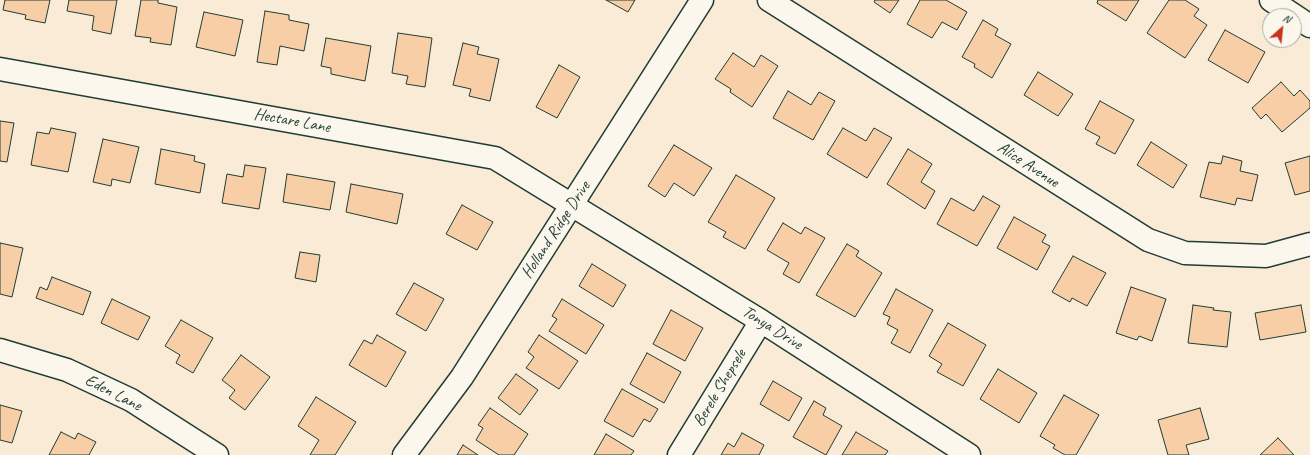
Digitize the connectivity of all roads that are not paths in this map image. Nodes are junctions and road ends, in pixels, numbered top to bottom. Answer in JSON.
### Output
{"nodes":[{"id":1,"x":702,"y":0,"type":"edge"},
{"id":2,"x":769,"y":0,"type":"edge"},
{"id":3,"x":1271,"y":0,"type":"edge"},
{"id":4,"x":1310,"y":26,"type":"edge"},
{"id":5,"x":0,"y":69,"type":"edge"},
{"id":6,"x":572,"y":205,"type":"junction"},
{"id":7,"x":1310,"y":244,"type":"edge"},
{"id":8,"x":761,"y":321,"type":"junction"},
{"id":9,"x":0,"y":350,"type":"edge"},
{"id":10,"x":944,"y":448,"type":"edge"},
{"id":11,"x":217,"y":455,"type":"edge"},
{"id":12,"x":404,"y":455,"type":"edge"},
{"id":13,"x":679,"y":455,"type":"edge"},
{"id":14,"x":969,"y":455,"type":"edge"}],
"edges":[{"from":1,"to":6,"type":"street","name":"Holland Ridge Drive"},
{"from":2,"to":7,"type":"street","name":"Alice Avenue"},
{"from":3,"to":4,"type":"street"},
{"from":5,"to":6,"type":"street","name":"Hectare Lane"},
{"from":6,"to":8,"type":"street","name":"Tonya Drive"},
{"from":6,"to":12,"type":"street","name":"Holland Ridge Drive"},
{"from":8,"to":10,"type":"street","name":"Tonya Drive"},
{"from":8,"to":13,"type":"street","name":"Berele Shepsele"},
{"from":9,"to":11,"type":"street","name":"Eden Lane"},
{"from":10,"to":14,"type":"street","name":"Tonya Drive"}]}
